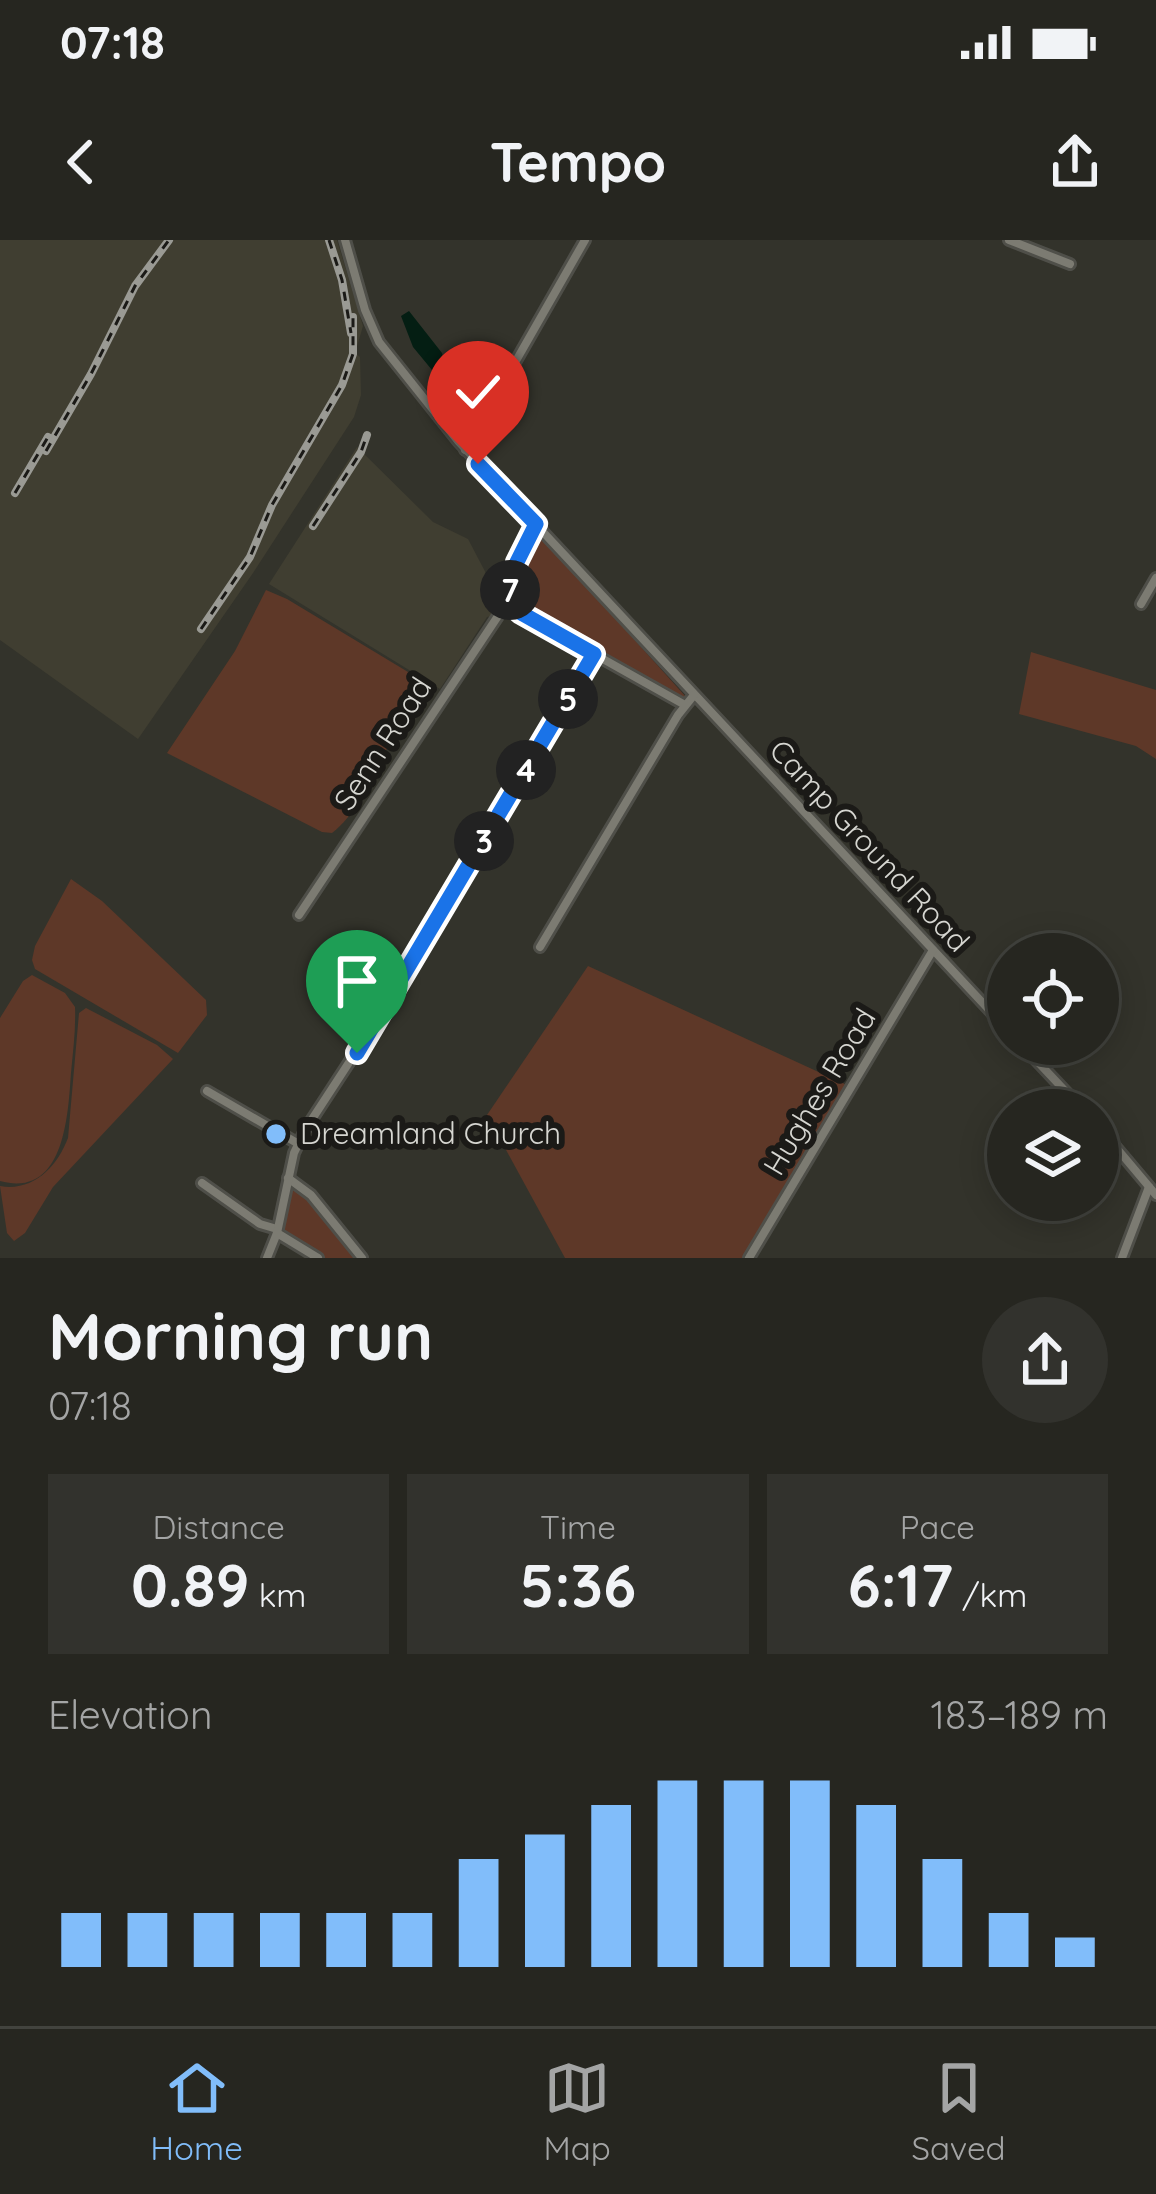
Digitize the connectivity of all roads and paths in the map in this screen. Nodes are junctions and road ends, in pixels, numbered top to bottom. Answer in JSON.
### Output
{"nodes":[{"id":1,"x":345,"y":240,"type":"edge"},
{"id":2,"x":586,"y":240,"type":"edge"},
{"id":3,"x":1010,"y":240,"type":"edge"},
{"id":4,"x":1070,"y":264,"type":"dead end"},
{"id":5,"x":465,"y":450,"type":"junction"},
{"id":6,"x":536,"y":524,"type":"junction"},
{"id":7,"x":1156,"y":578,"type":"edge"},
{"id":8,"x":508,"y":602,"type":"junction"},
{"id":9,"x":1141,"y":604,"type":"dead end"},
{"id":10,"x":594,"y":654,"type":"junction"},
{"id":11,"x":694,"y":695,"type":"junction"},
{"id":12,"x":685,"y":705,"type":"junction"},
{"id":13,"x":299,"y":915,"type":"dead end"},
{"id":14,"x":540,"y":946,"type":"dead end"},
{"id":15,"x":933,"y":950,"type":"junction"},
{"id":16,"x":987,"y":1008,"type":"edge"},
{"id":17,"x":1041,"y":1065,"type":"edge"},
{"id":18,"x":1063,"y":1089,"type":"edge"},
{"id":19,"x":207,"y":1091,"type":"dead end"},
{"id":20,"x":297,"y":1143,"type":"junction"},
{"id":21,"x":1119,"y":1151,"type":"edge"},
{"id":22,"x":288,"y":1178,"type":"junction"},
{"id":23,"x":202,"y":1183,"type":"dead end"},
{"id":24,"x":1149,"y":1186,"type":"junction"},
{"id":25,"x":1156,"y":1195,"type":"edge"},
{"id":26,"x":277,"y":1231,"type":"junction"},
{"id":27,"x":267,"y":1258,"type":"edge"},
{"id":28,"x":318,"y":1258,"type":"edge"},
{"id":29,"x":362,"y":1258,"type":"edge"},
{"id":30,"x":749,"y":1258,"type":"edge"},
{"id":31,"x":1122,"y":1258,"type":"edge"}],
"edges":[{"from":1,"to":5,"type":"street","name":"Camp Ground Road"},
{"from":2,"to":5,"type":"street"},
{"from":3,"to":4,"type":"street"},
{"from":5,"to":6,"type":"street","name":"Camp Ground Road"},
{"from":6,"to":8,"type":"street","name":"Senn Road"},
{"from":6,"to":11,"type":"street","name":"Camp Ground Road"},
{"from":7,"to":9,"type":"street"},
{"from":8,"to":10,"type":"street"},
{"from":8,"to":13,"type":"street","name":"Senn Road"},
{"from":10,"to":12,"type":"street"},
{"from":10,"to":20,"type":"street"},
{"from":11,"to":12,"type":"street"},
{"from":11,"to":15,"type":"street","name":"Camp Ground Road"},
{"from":12,"to":14,"type":"street"},
{"from":15,"to":16,"type":"street","name":"Camp Ground Road"},
{"from":15,"to":30,"type":"street","name":"Hughes Road"},
{"from":17,"to":18,"type":"street"},
{"from":19,"to":20,"type":"street"},
{"from":20,"to":22,"type":"street"},
{"from":21,"to":24,"type":"street"},
{"from":22,"to":26,"type":"street"},
{"from":22,"to":29,"type":"street"},
{"from":23,"to":26,"type":"street"},
{"from":24,"to":25,"type":"street"},
{"from":24,"to":31,"type":"street"},
{"from":26,"to":27,"type":"street"},
{"from":26,"to":28,"type":"street"}]}
